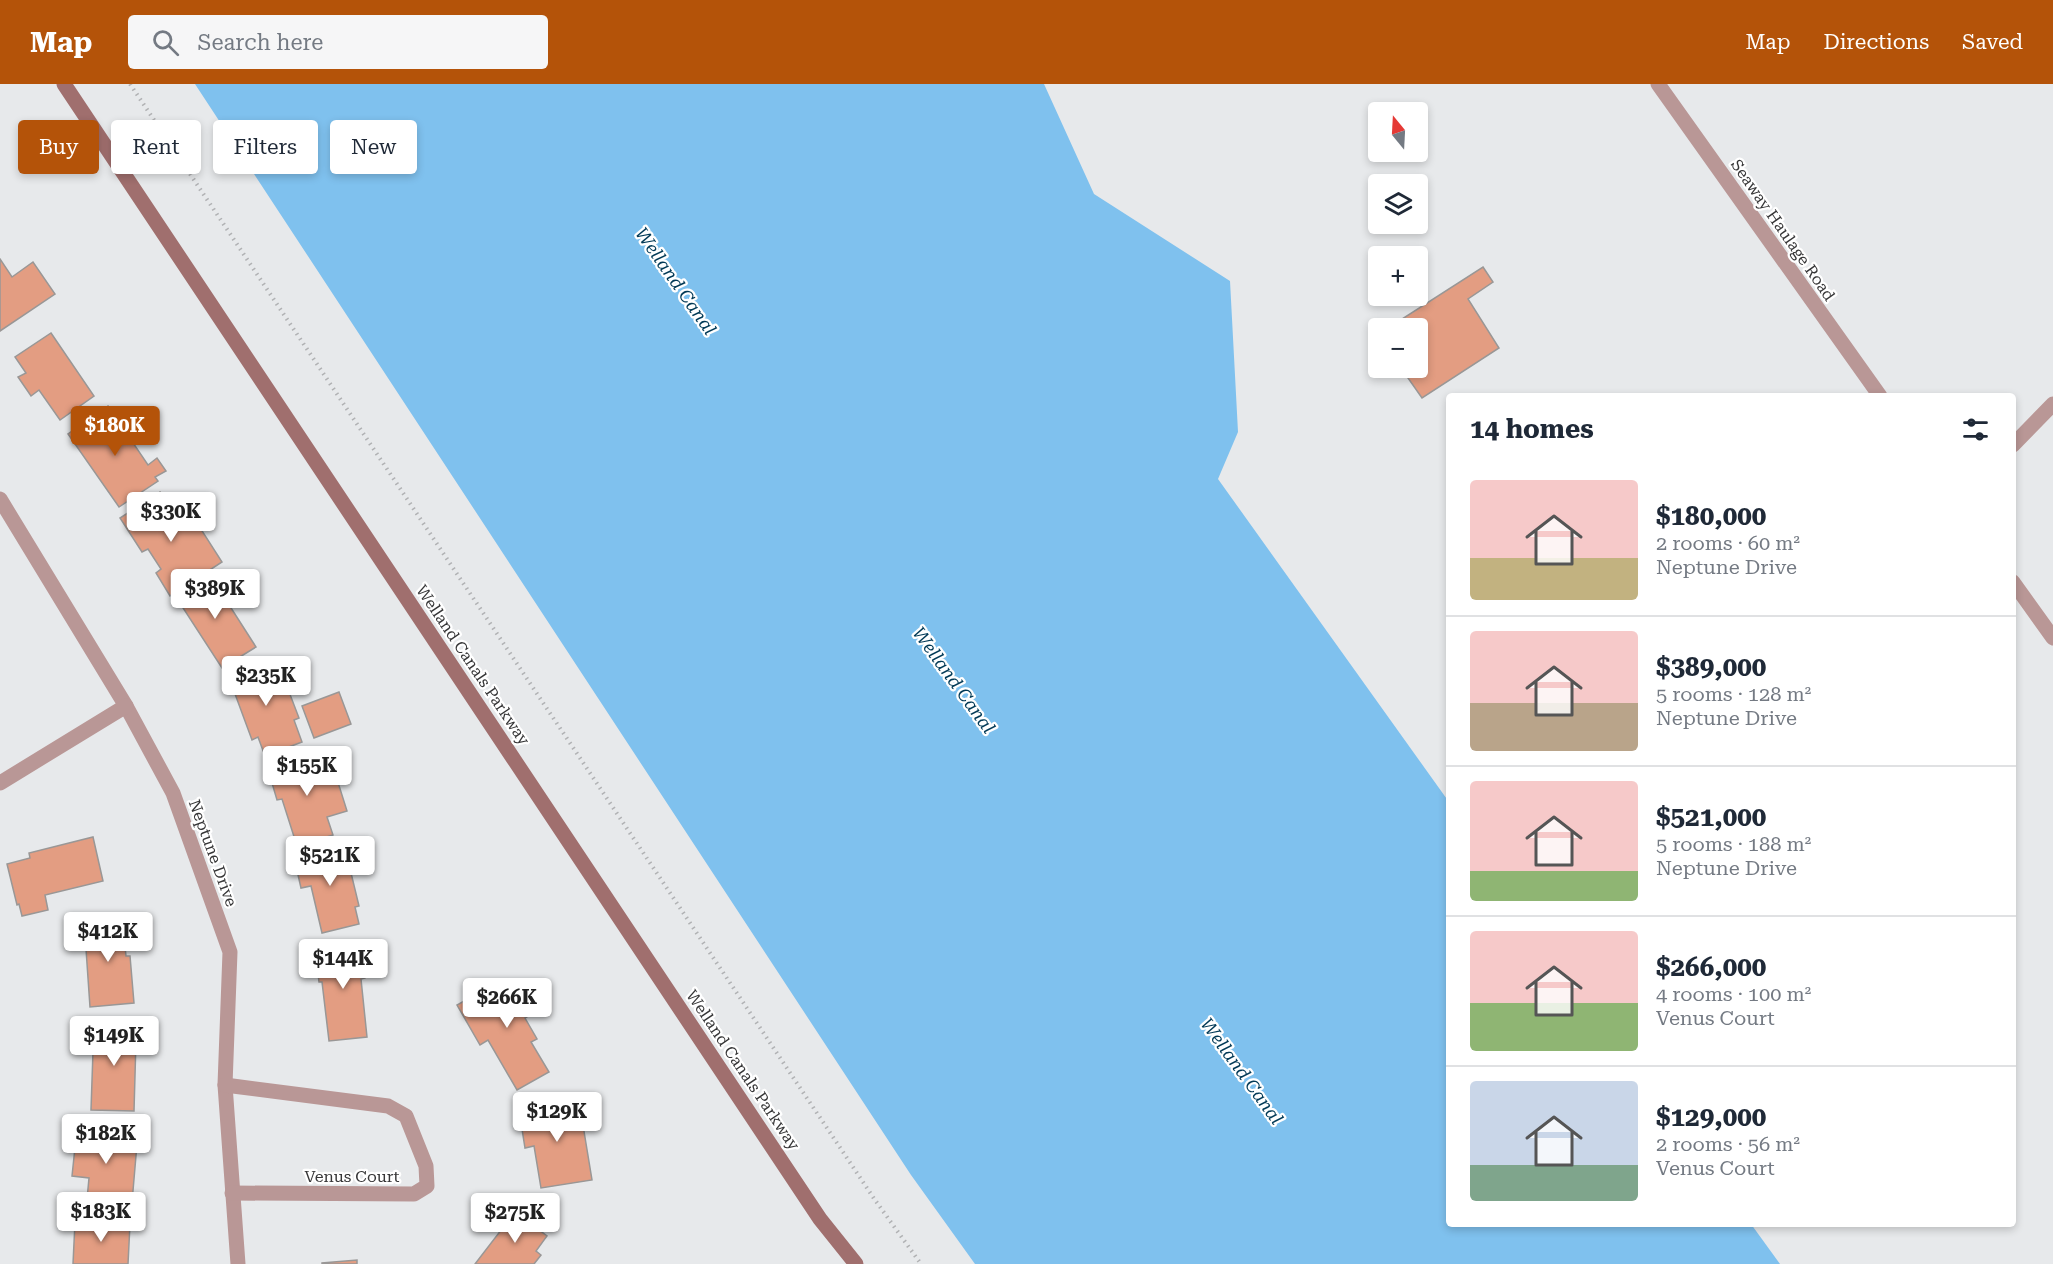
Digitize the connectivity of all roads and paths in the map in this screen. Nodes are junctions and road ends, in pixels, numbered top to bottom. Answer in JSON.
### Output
{"nodes":[{"id":1,"x":64,"y":84,"type":"edge"},
{"id":2,"x":130,"y":84,"type":"edge"},
{"id":3,"x":1658,"y":84,"type":"edge"},
{"id":4,"x":1878,"y":393,"type":"edge"},
{"id":5,"x":2053,"y":404,"type":"edge"},
{"id":6,"x":2016,"y":442,"type":"edge"},
{"id":7,"x":0,"y":498,"type":"edge"},
{"id":8,"x":2016,"y":586,"type":"edge"},
{"id":9,"x":2053,"y":638,"type":"edge"},
{"id":10,"x":126,"y":706,"type":"junction"},
{"id":11,"x":0,"y":783,"type":"edge"},
{"id":12,"x":225,"y":1085,"type":"junction"},
{"id":13,"x":232,"y":1193,"type":"junction"},
{"id":14,"x":238,"y":1264,"type":"edge"},
{"id":15,"x":855,"y":1264,"type":"edge"},
{"id":16,"x":921,"y":1264,"type":"edge"}],
"edges":[{"from":1,"to":15,"type":"main road","name":"Welland Canals Parkway"},
{"from":2,"to":16,"type":"path"},
{"from":3,"to":4,"type":"street","name":"Seaway Haulage Road"},
{"from":5,"to":6,"type":"street"},
{"from":7,"to":10,"type":"street","name":"Neptune Drive"},
{"from":8,"to":9,"type":"street"},
{"from":10,"to":11,"type":"street"},
{"from":10,"to":12,"type":"street","name":"Neptune Drive"},
{"from":12,"to":13,"type":"street","name":"Neptune Drive"},
{"from":12,"to":13,"type":"street","name":"Venus Court"},
{"from":13,"to":14,"type":"street","name":"Neptune Drive"}]}
